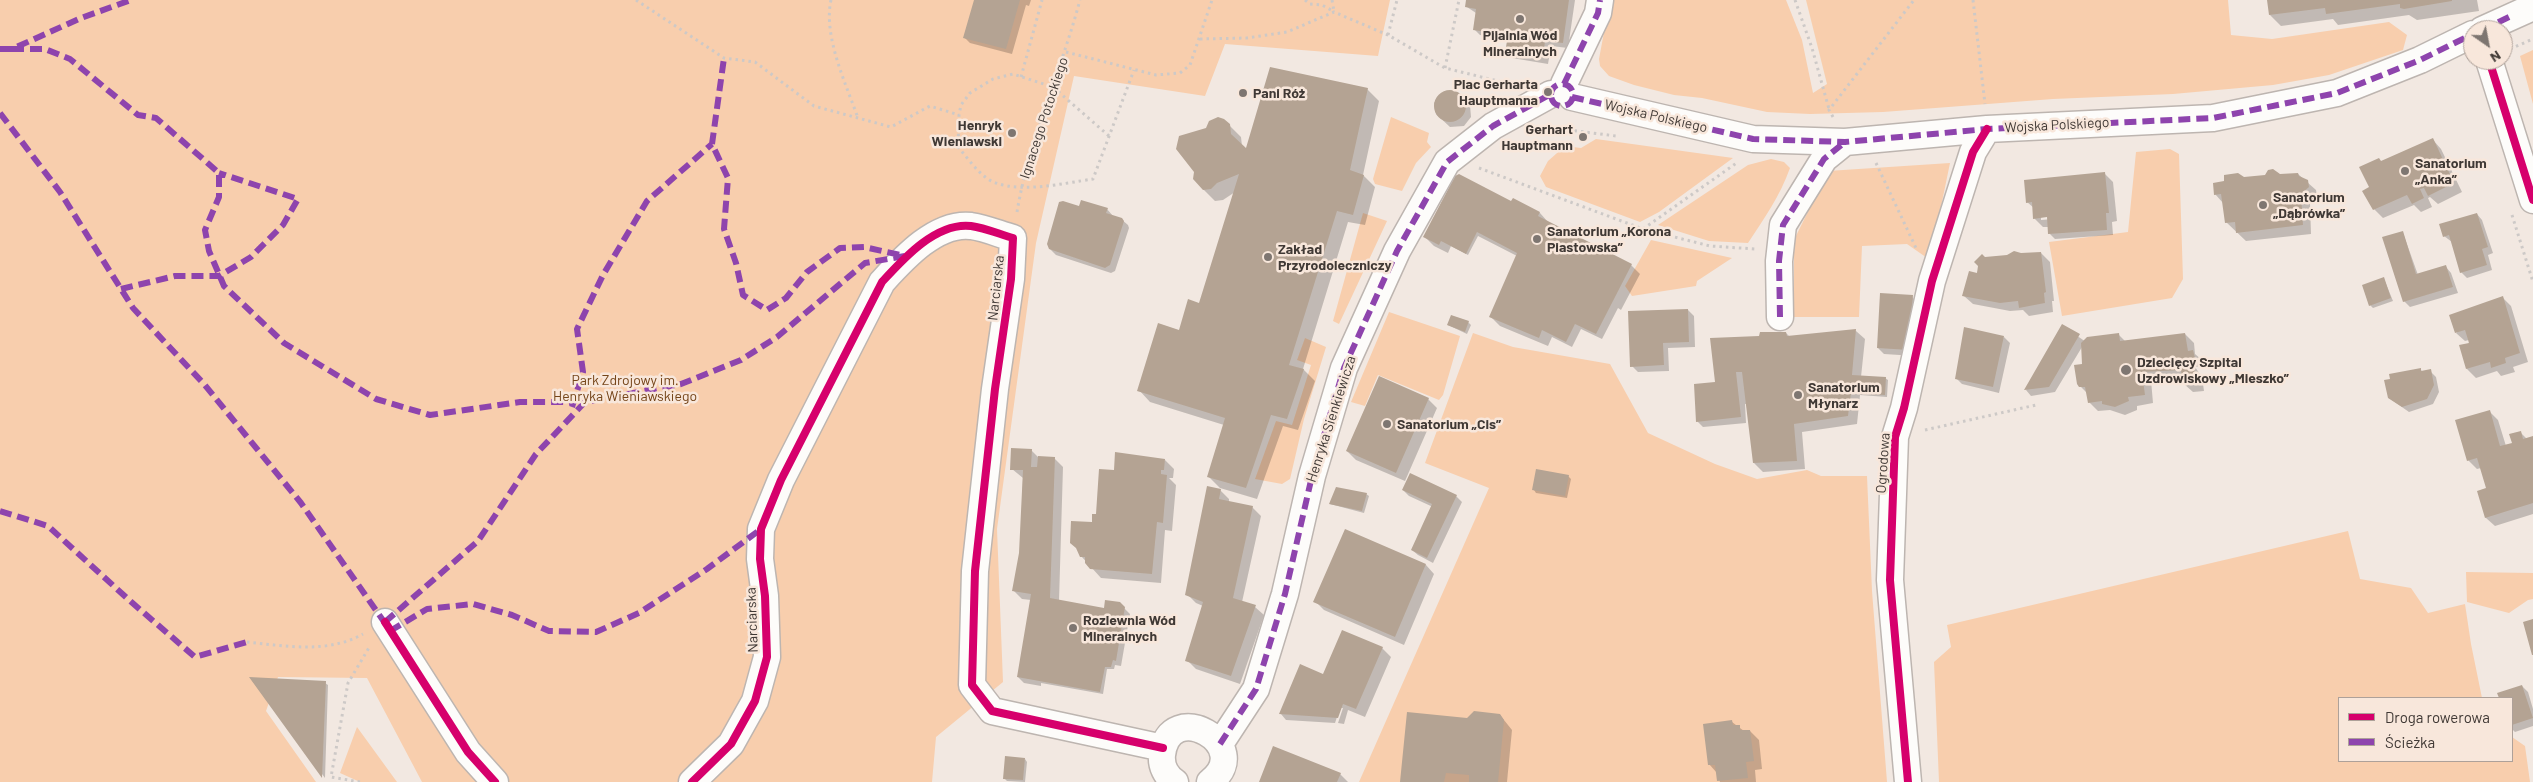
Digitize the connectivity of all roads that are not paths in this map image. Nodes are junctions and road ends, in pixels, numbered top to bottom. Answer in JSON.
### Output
{"nodes":[{"id":1,"x":1600,"y":0,"type":"edge"},
{"id":2,"x":2533,"y":7,"type":"edge"},
{"id":3,"x":2503,"y":20,"type":"edge"},
{"id":4,"x":2463,"y":39,"type":"edge"},
{"id":5,"x":2491,"y":70,"type":"edge"},
{"id":6,"x":1562,"y":92,"type":"junction"},
{"id":7,"x":1988,"y":129,"type":"junction"},
{"id":8,"x":1845,"y":142,"type":"junction"},
{"id":9,"x":2533,"y":200,"type":"edge"},
{"id":10,"x":1780,"y":317,"type":"dead end"},
{"id":11,"x":385,"y":622,"type":"road end"},
{"id":12,"x":1220,"y":744,"type":"junction"},
{"id":13,"x":1163,"y":748,"type":"junction"},
{"id":14,"x":495,"y":782,"type":"edge"},
{"id":15,"x":694,"y":782,"type":"edge"},
{"id":16,"x":1175,"y":782,"type":"edge"},
{"id":17,"x":1210,"y":782,"type":"edge"},
{"id":18,"x":1908,"y":782,"type":"edge"}],
"edges":[{"from":1,"to":6,"type":"street"},
{"from":2,"to":3,"type":"street"},
{"from":4,"to":7,"type":"street","name":"Wojska Polskiego"},
{"from":5,"to":9,"type":"street"},
{"from":6,"to":8,"type":"street","name":"Wojska Polskiego"},
{"from":6,"to":12,"type":"street","name":"Henryka Sienkiewicza"},
{"from":7,"to":8,"type":"street","name":"Wojska Polskiego"},
{"from":7,"to":18,"type":"street","name":"Ogrodowa"},
{"from":8,"to":10,"type":"street"},
{"from":11,"to":14,"type":"street"},
{"from":12,"to":13,"type":"street"},
{"from":12,"to":17,"type":"street"},
{"from":13,"to":15,"type":"street","name":"Narciarska"},
{"from":13,"to":16,"type":"street"}]}
